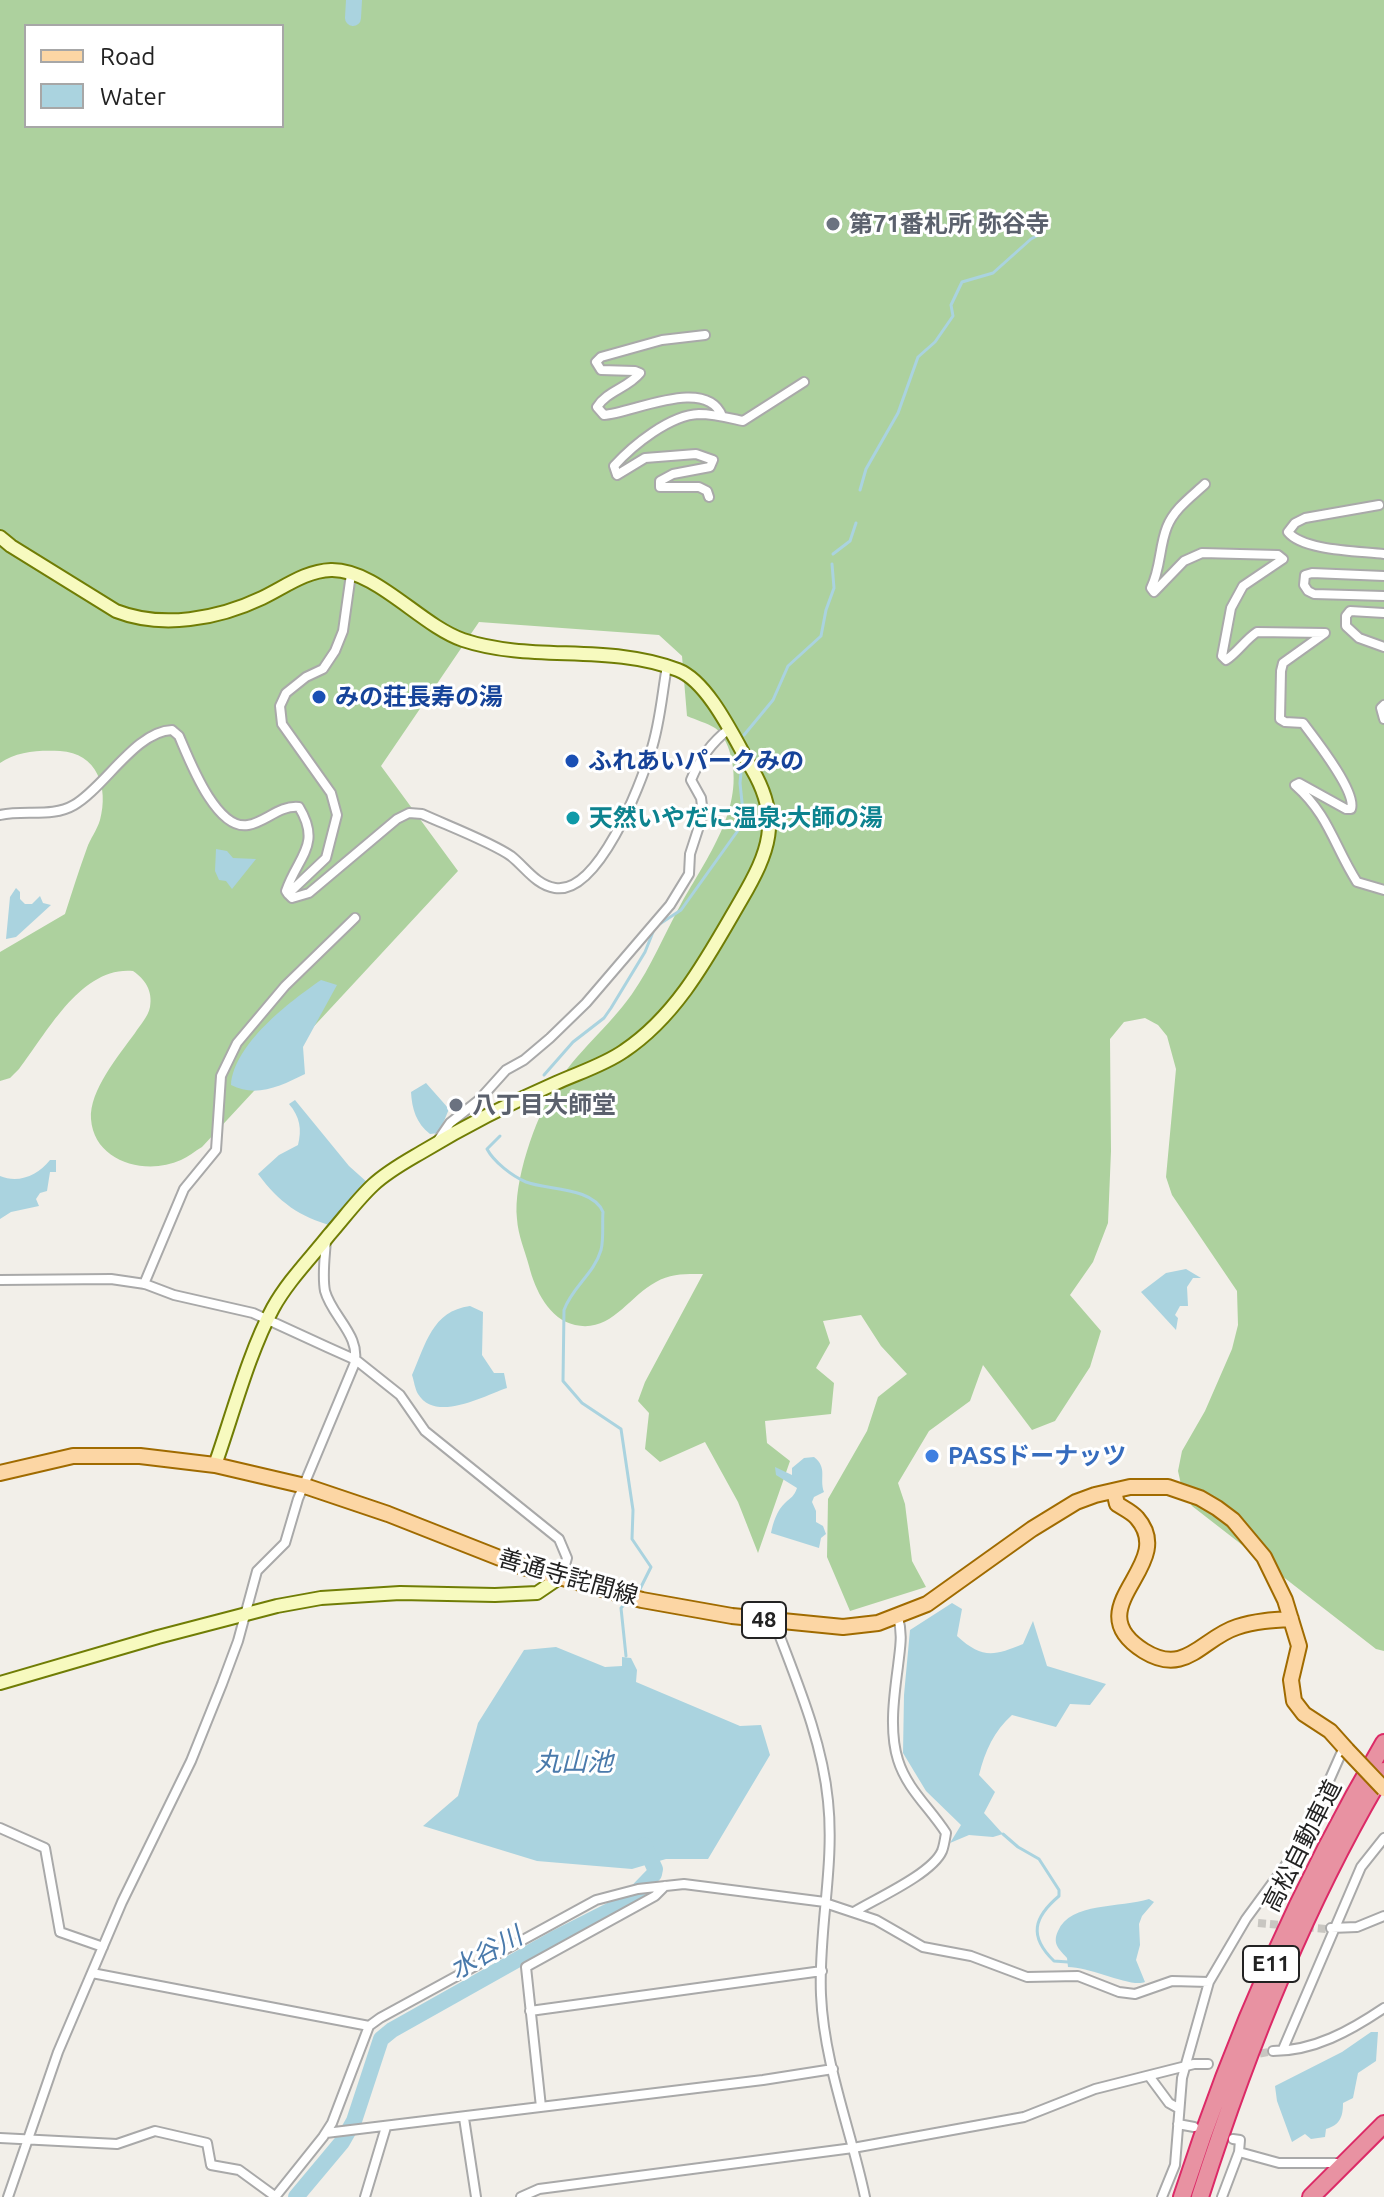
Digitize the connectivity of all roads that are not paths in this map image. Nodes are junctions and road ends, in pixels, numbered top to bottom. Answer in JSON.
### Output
{"nodes":[{"id":1,"x":705,"y":335,"type":"dead end"},
{"id":2,"x":804,"y":382,"type":"dead end"},
{"id":3,"x":722,"y":416,"type":"junction"},
{"id":4,"x":1205,"y":484,"type":"dead end"},
{"id":5,"x":709,"y":497,"type":"dead end"},
{"id":6,"x":1379,"y":505,"type":"dead end"},
{"id":7,"x":0,"y":537,"type":"edge"},
{"id":8,"x":1384,"y":554,"type":"edge"},
{"id":9,"x":351,"y":574,"type":"junction"},
{"id":10,"x":1384,"y":576,"type":"edge"},
{"id":11,"x":1384,"y":596,"type":"edge"},
{"id":12,"x":1384,"y":613,"type":"edge"},
{"id":13,"x":1384,"y":647,"type":"edge"},
{"id":14,"x":667,"y":666,"type":"junction"},
{"id":15,"x":1384,"y":705,"type":"edge"},
{"id":16,"x":1384,"y":719,"type":"edge"},
{"id":17,"x":729,"y":729,"type":"junction"},
{"id":18,"x":0,"y":815,"type":"edge"},
{"id":19,"x":1384,"y":890,"type":"edge"},
{"id":20,"x":288,"y":894,"type":"junction"},
{"id":21,"x":355,"y":918,"type":"dead end"},
{"id":22,"x":436,"y":1143,"type":"junction"},
{"id":23,"x":326,"y":1239,"type":"junction"},
{"id":24,"x":0,"y":1280,"type":"edge"},
{"id":25,"x":144,"y":1284,"type":"junction"},
{"id":26,"x":267,"y":1321,"type":"junction"},
{"id":27,"x":356,"y":1360,"type":"junction"},
{"id":28,"x":215,"y":1465,"type":"junction"},
{"id":29,"x":0,"y":1473,"type":"edge"},
{"id":30,"x":305,"y":1486,"type":"junction"},
{"id":31,"x":1114,"y":1491,"type":"junction"},
{"id":32,"x":562,"y":1576,"type":"junction"},
{"id":33,"x":245,"y":1615,"type":"junction"},
{"id":34,"x":898,"y":1617,"type":"junction"},
{"id":35,"x":1291,"y":1619,"type":"junction"},
{"id":36,"x":774,"y":1621,"type":"junction"},
{"id":37,"x":0,"y":1683,"type":"edge"},
{"id":38,"x":1384,"y":1743,"type":"edge"},
{"id":39,"x":1346,"y":1748,"type":"junction"},
{"id":40,"x":1384,"y":1771,"type":"edge"},
{"id":41,"x":1384,"y":1789,"type":"edge"},
{"id":42,"x":0,"y":1828,"type":"edge"},
{"id":43,"x":1384,"y":1838,"type":"edge"},
{"id":44,"x":666,"y":1885,"type":"junction"},
{"id":45,"x":825,"y":1902,"type":"junction"},
{"id":46,"x":854,"y":1912,"type":"junction"},
{"id":47,"x":1384,"y":1916,"type":"edge"},
{"id":48,"x":1246,"y":1919,"type":"junction"},
{"id":49,"x":1258,"y":1923,"type":"tunnel mouth"},
{"id":50,"x":1331,"y":1928,"type":"junction"},
{"id":51,"x":103,"y":1947,"type":"junction"},
{"id":52,"x":822,"y":1971,"type":"junction"},
{"id":53,"x":92,"y":1973,"type":"junction"},
{"id":54,"x":1209,"y":1982,"type":"junction"},
{"id":55,"x":1384,"y":2008,"type":"edge"},
{"id":56,"x":530,"y":2011,"type":"junction"},
{"id":57,"x":369,"y":2026,"type":"junction"},
{"id":58,"x":1283,"y":2049,"type":"junction"},
{"id":59,"x":1273,"y":2051,"type":"tunnel mouth"},
{"id":60,"x":1208,"y":2064,"type":"dead end"},
{"id":61,"x":1184,"y":2067,"type":"junction"},
{"id":62,"x":833,"y":2069,"type":"junction"},
{"id":63,"x":1149,"y":2076,"type":"junction"},
{"id":64,"x":541,"y":2107,"type":"junction"},
{"id":65,"x":1178,"y":2108,"type":"junction"},
{"id":66,"x":464,"y":2118,"type":"junction"},
{"id":67,"x":1178,"y":2124,"type":"junction"},
{"id":68,"x":1384,"y":2124,"type":"edge"},
{"id":69,"x":386,"y":2127,"type":"junction"},
{"id":70,"x":1194,"y":2127,"type":"dead end"},
{"id":71,"x":326,"y":2133,"type":"junction"},
{"id":72,"x":0,"y":2138,"type":"edge"},
{"id":73,"x":1233,"y":2139,"type":"dead end"},
{"id":74,"x":27,"y":2140,"type":"junction"},
{"id":75,"x":853,"y":2148,"type":"junction"},
{"id":76,"x":1239,"y":2152,"type":"junction"},
{"id":77,"x":1347,"y":2163,"type":"junction"},
{"id":78,"x":8,"y":2197,"type":"edge"},
{"id":79,"x":275,"y":2197,"type":"edge"},
{"id":80,"x":365,"y":2197,"type":"edge"},
{"id":81,"x":476,"y":2197,"type":"edge"},
{"id":82,"x":521,"y":2197,"type":"edge"},
{"id":83,"x":865,"y":2197,"type":"edge"},
{"id":84,"x":1162,"y":2197,"type":"edge"},
{"id":85,"x":1182,"y":2197,"type":"edge"},
{"id":86,"x":1200,"y":2197,"type":"edge"},
{"id":87,"x":1222,"y":2197,"type":"edge"},
{"id":88,"x":1311,"y":2197,"type":"edge"}],
"edges":[{"from":1,"to":3,"type":"street"},
{"from":2,"to":3,"type":"street"},
{"from":3,"to":5,"type":"street"},
{"from":4,"to":19,"type":"street"},
{"from":6,"to":8,"type":"street"},
{"from":7,"to":9,"type":"street"},
{"from":9,"to":14,"type":"street"},
{"from":9,"to":20,"type":"street"},
{"from":10,"to":11,"type":"street"},
{"from":12,"to":13,"type":"street"},
{"from":14,"to":17,"type":"street"},
{"from":14,"to":20,"type":"street"},
{"from":15,"to":16,"type":"street"},
{"from":17,"to":22,"type":"street"},
{"from":17,"to":22,"type":"street"},
{"from":18,"to":20,"type":"street"},
{"from":21,"to":25,"type":"street"},
{"from":22,"to":23,"type":"street"},
{"from":23,"to":26,"type":"street"},
{"from":23,"to":27,"type":"street"},
{"from":24,"to":25,"type":"street"},
{"from":25,"to":26,"type":"street"},
{"from":26,"to":27,"type":"street"},
{"from":26,"to":28,"type":"street"},
{"from":27,"to":30,"type":"street"},
{"from":27,"to":32,"type":"street"},
{"from":28,"to":29,"type":"main road","name":"善通寺詫間線","number":"48"},
{"from":28,"to":30,"type":"main road","name":"善通寺詫間線","number":"48"},
{"from":30,"to":32,"type":"main road","name":"善通寺詫間線","number":"48"},
{"from":30,"to":33,"type":"street"},
{"from":31,"to":34,"type":"main road","name":"善通寺詫間線","number":"48"},
{"from":31,"to":35,"type":"main road","name":"善通寺詫間線","number":"48"},
{"from":31,"to":35,"type":"main road"},
{"from":32,"to":33,"type":"street"},
{"from":32,"to":36,"type":"main road","name":"善通寺詫間線","number":"48"},
{"from":33,"to":37,"type":"street"},
{"from":33,"to":51,"type":"street"},
{"from":34,"to":36,"type":"main road","name":"善通寺詫間線","number":"48"},
{"from":34,"to":46,"type":"street"},
{"from":35,"to":39,"type":"main road","name":"善通寺詫間線","number":"48"},
{"from":36,"to":45,"type":"street"},
{"from":38,"to":85,"type":"highway","name":"高松自動車道","number":"E11"},
{"from":39,"to":41,"type":"main road","name":"善通寺詫間線","number":"48","bridge":true},
{"from":39,"to":48,"type":"street"},
{"from":40,"to":86,"type":"highway","name":"高松自動車道","number":"E11"},
{"from":42,"to":51,"type":"street"},
{"from":43,"to":50,"type":"street"},
{"from":44,"to":45,"type":"street"},
{"from":44,"to":56,"type":"street"},
{"from":44,"to":57,"type":"street"},
{"from":45,"to":46,"type":"street"},
{"from":45,"to":52,"type":"street"},
{"from":46,"to":54,"type":"street"},
{"from":47,"to":50,"type":"street"},
{"from":48,"to":49,"type":"street"},
{"from":48,"to":54,"type":"street"},
{"from":50,"to":58,"type":"street"},
{"from":51,"to":53,"type":"street"},
{"from":52,"to":56,"type":"street"},
{"from":52,"to":62,"type":"street"},
{"from":53,"to":57,"type":"street"},
{"from":53,"to":74,"type":"street"},
{"from":54,"to":61,"type":"street"},
{"from":55,"to":58,"type":"street"},
{"from":56,"to":64,"type":"street"},
{"from":57,"to":71,"type":"street"},
{"from":58,"to":59,"type":"street"},
{"from":60,"to":61,"type":"street"},
{"from":61,"to":63,"type":"street"},
{"from":61,"to":65,"type":"street"},
{"from":62,"to":64,"type":"street"},
{"from":62,"to":75,"type":"street"},
{"from":63,"to":65,"type":"street"},
{"from":63,"to":75,"type":"street"},
{"from":64,"to":66,"type":"street"},
{"from":65,"to":67,"type":"street"},
{"from":66,"to":69,"type":"street"},
{"from":66,"to":81,"type":"street"},
{"from":67,"to":70,"type":"street"},
{"from":67,"to":84,"type":"street"},
{"from":68,"to":77,"type":"highway"},
{"from":69,"to":71,"type":"street"},
{"from":69,"to":80,"type":"street"},
{"from":71,"to":79,"type":"street"},
{"from":72,"to":74,"type":"street"},
{"from":73,"to":76,"type":"street"},
{"from":74,"to":78,"type":"street"},
{"from":74,"to":79,"type":"street"},
{"from":75,"to":82,"type":"street"},
{"from":75,"to":83,"type":"street"},
{"from":76,"to":77,"type":"street"},
{"from":76,"to":87,"type":"street"},
{"from":77,"to":88,"type":"highway"}]}
